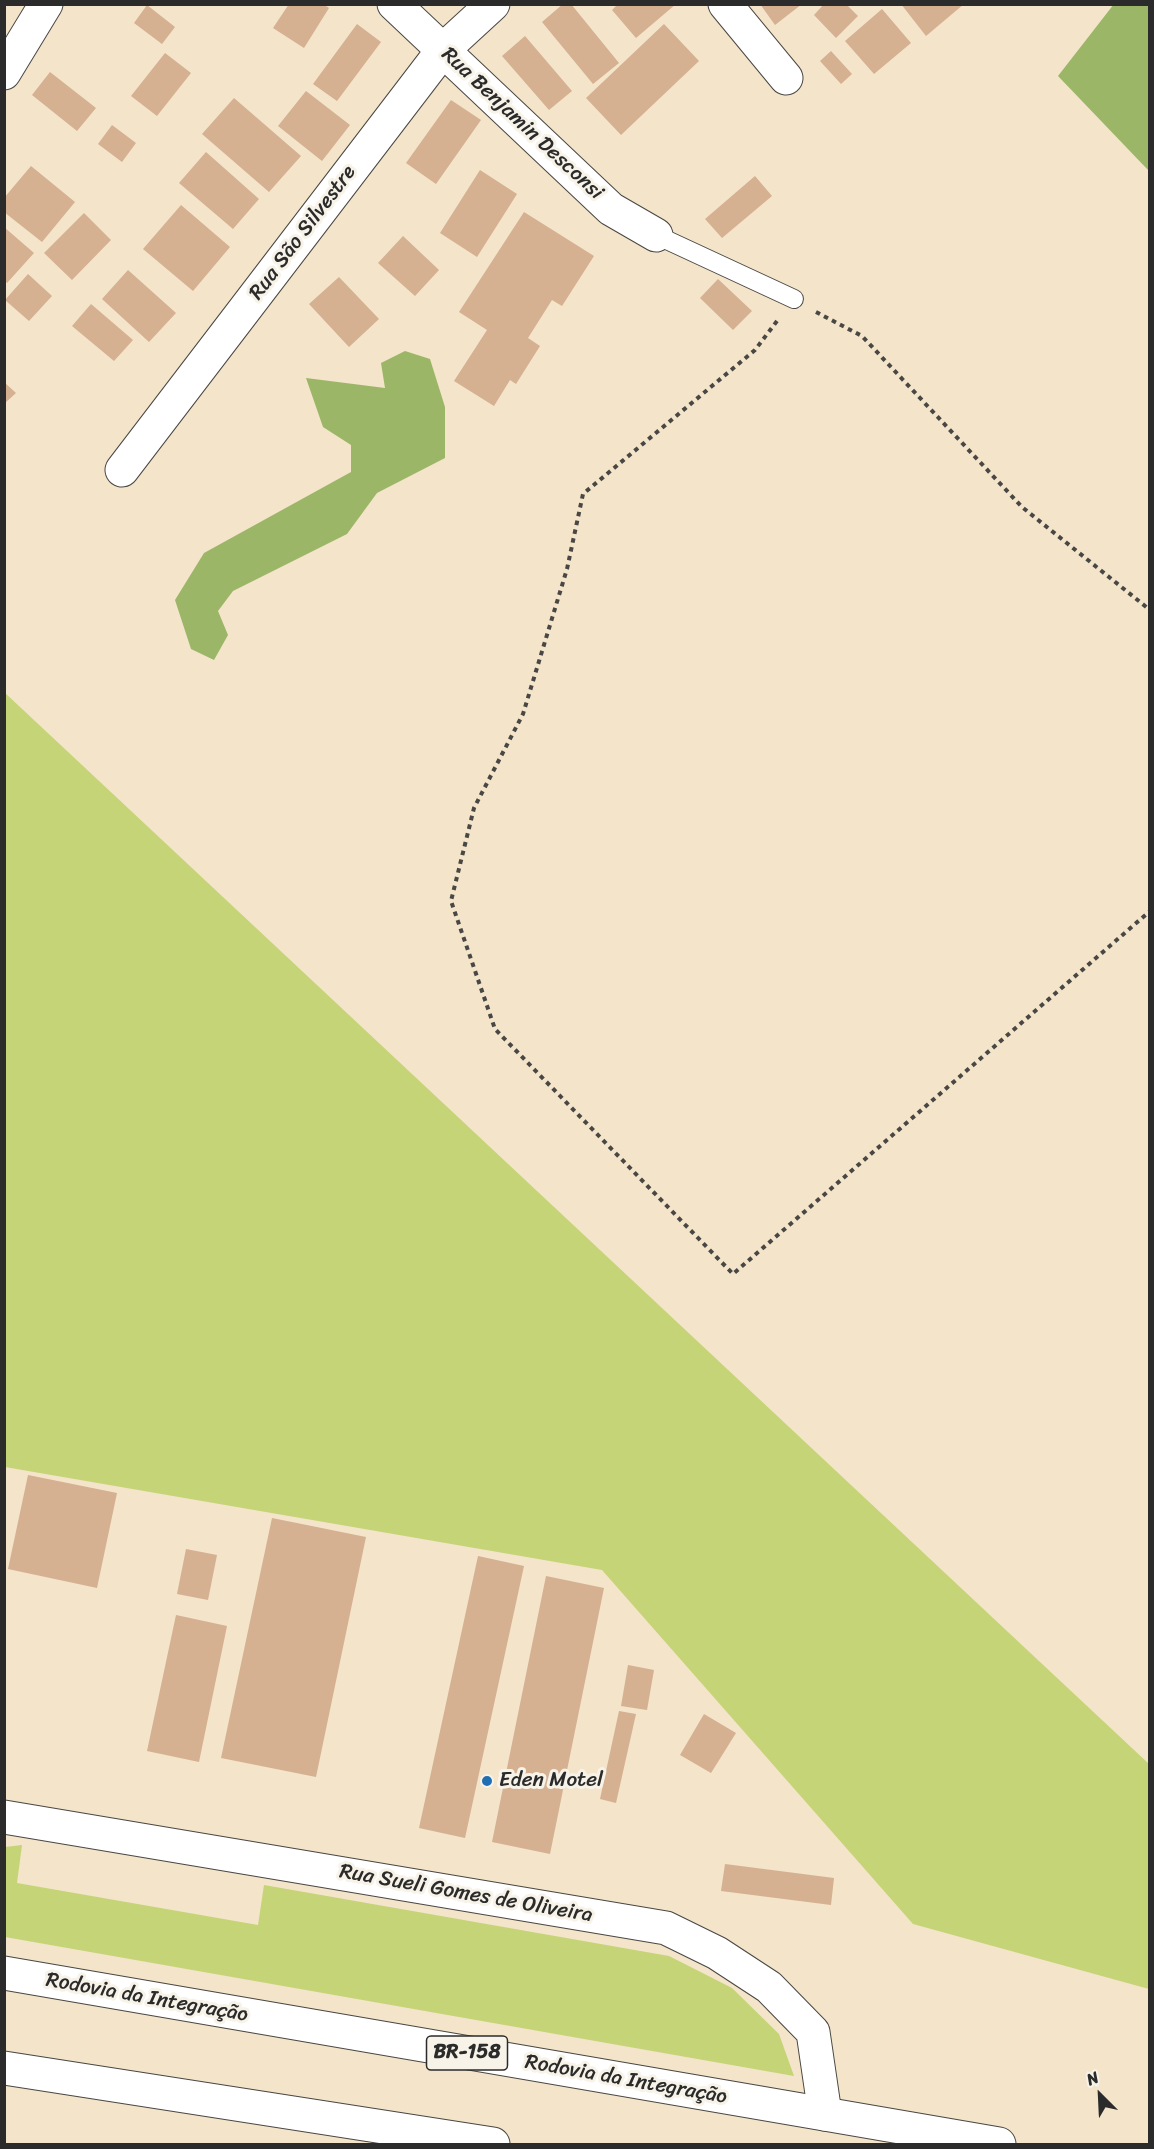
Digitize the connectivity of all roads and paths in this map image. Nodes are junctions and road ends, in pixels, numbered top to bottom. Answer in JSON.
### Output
{"nodes":[{"id":1,"x":46,"y":4,"type":"edge"},
{"id":2,"x":394,"y":4,"type":"edge"},
{"id":3,"x":493,"y":4,"type":"edge"},
{"id":4,"x":725,"y":4,"type":"edge"},
{"id":5,"x":443,"y":50,"type":"junction"},
{"id":6,"x":4,"y":73,"type":"edge"},
{"id":7,"x":786,"y":78,"type":"dead end"},
{"id":8,"x":656,"y":235,"type":"joint"},
{"id":9,"x":794,"y":299,"type":"junction"},
{"id":10,"x":122,"y":470,"type":"dead end"},
{"id":11,"x":1149,"y":610,"type":"edge"},
{"id":12,"x":1149,"y":911,"type":"edge"},
{"id":13,"x":4,"y":1817,"type":"edge"},
{"id":14,"x":4,"y":1973,"type":"edge"},
{"id":15,"x":4,"y":2068,"type":"edge"},
{"id":16,"x":825,"y":2114,"type":"junction"},
{"id":17,"x":493,"y":2145,"type":"edge"},
{"id":18,"x":999,"y":2145,"type":"edge"}],
"edges":[{"from":1,"to":6,"type":"main road"},
{"from":2,"to":5,"type":"main road","name":"Rua Benjamin Desconsi"},
{"from":3,"to":5,"type":"main road","name":"Rua São Silvestre"},
{"from":4,"to":7,"type":"main road"},
{"from":5,"to":8,"type":"main road","name":"Rua Benjamin Desconsi"},
{"from":5,"to":10,"type":"main road","name":"Rua São Silvestre"},
{"from":8,"to":9,"type":"lane"},
{"from":9,"to":11,"type":"path"},
{"from":9,"to":12,"type":"path"},
{"from":13,"to":16,"type":"main road","name":"Rua Sueli Gomes de Oliveira"},
{"from":14,"to":16,"type":"main road","name":"Rodovia da Integração","number":"BR-158"},
{"from":15,"to":17,"type":"main road"},
{"from":16,"to":18,"type":"main road","name":"Rodovia da Integração","number":"BR-158"}]}
